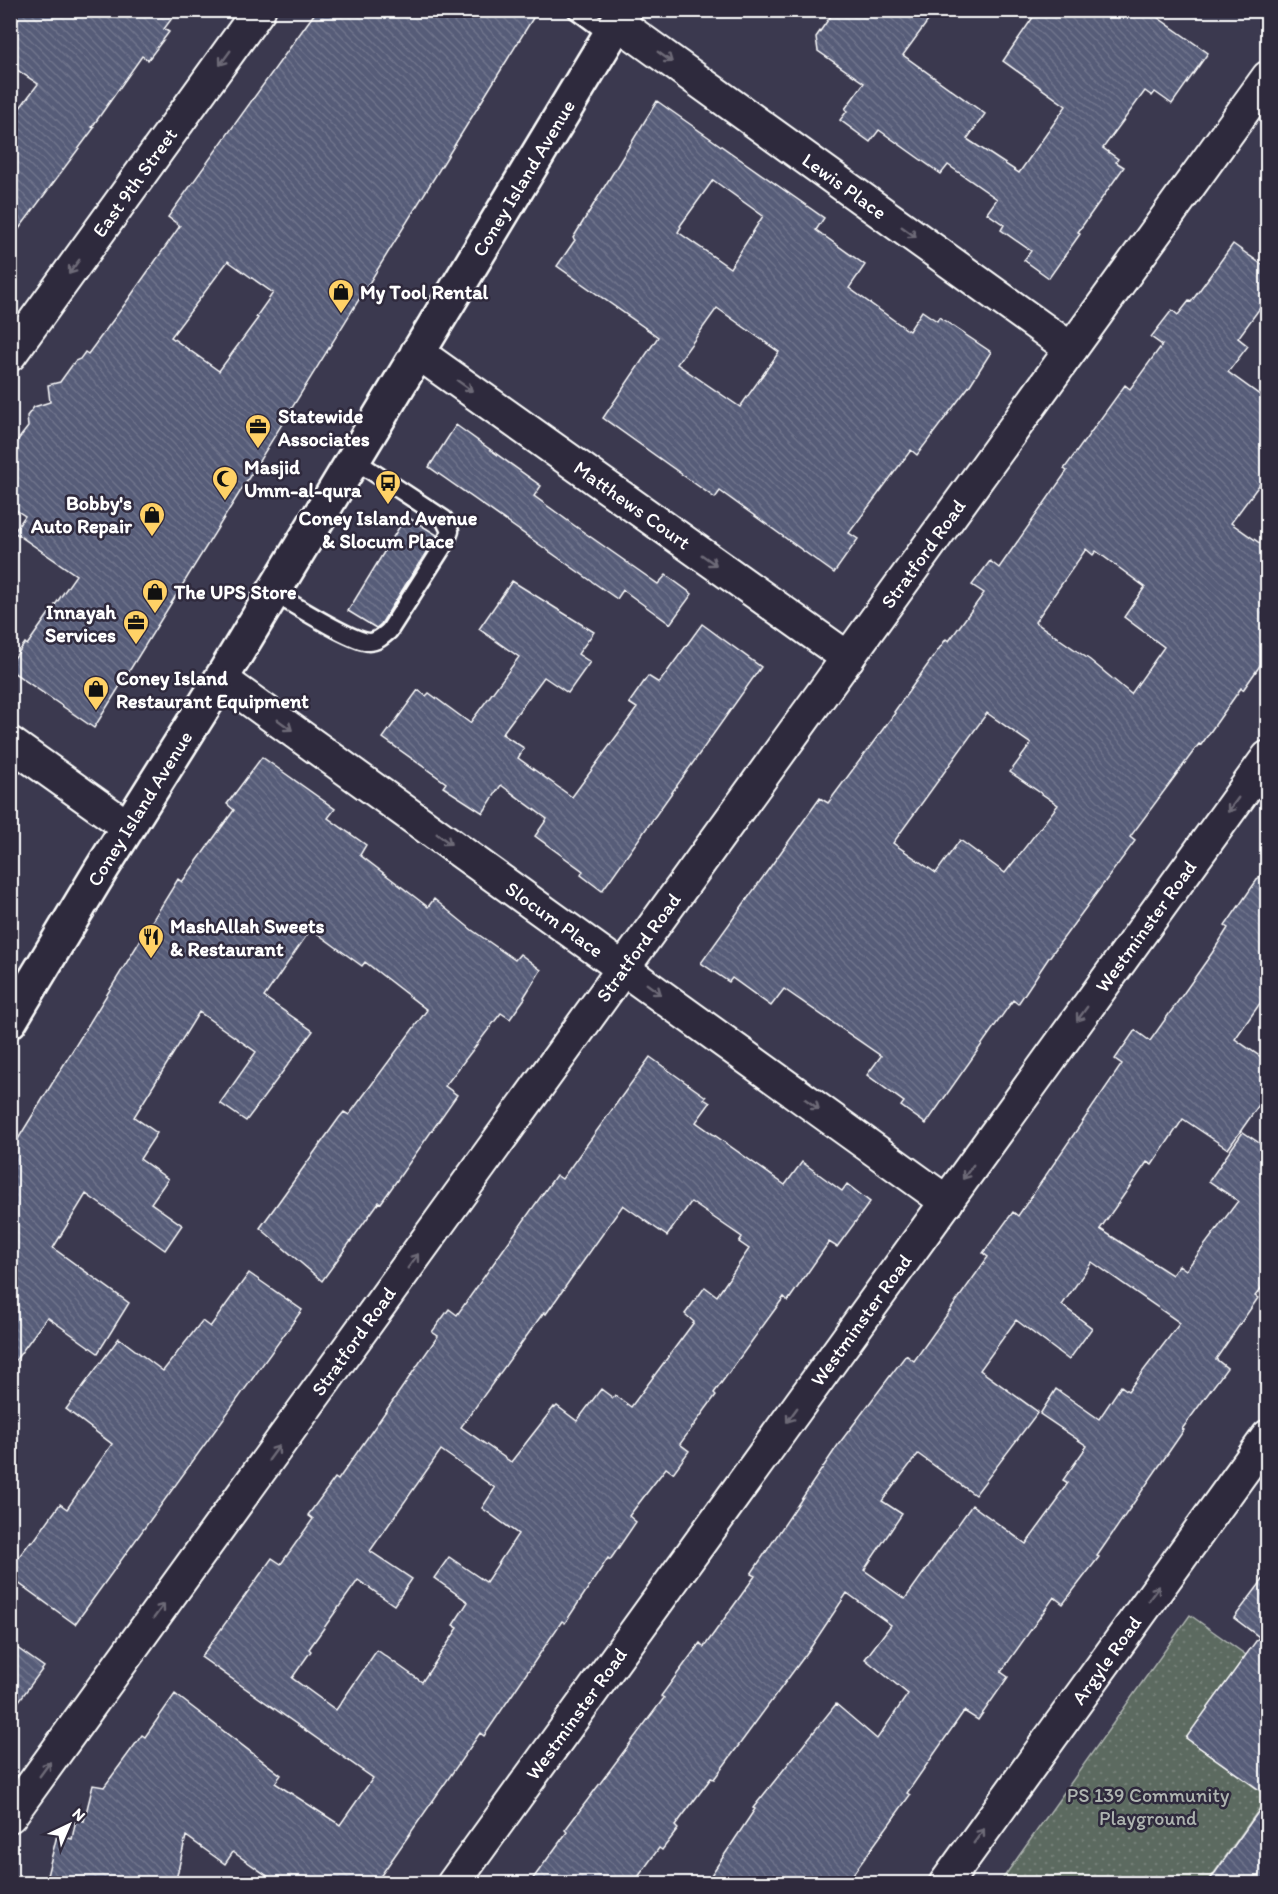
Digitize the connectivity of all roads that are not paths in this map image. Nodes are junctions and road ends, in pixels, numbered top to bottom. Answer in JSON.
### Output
{"nodes":[{"id":1,"x":259,"y":10,"type":"edge"},
{"id":2,"x":576,"y":10,"type":"edge"},
{"id":3,"x":618,"y":23,"type":"edge"},
{"id":4,"x":1268,"y":77,"type":"edge"},
{"id":5,"x":1071,"y":349,"type":"junction"},
{"id":6,"x":417,"y":352,"type":"junction"},
{"id":7,"x":10,"y":355,"type":"edge"},
{"id":8,"x":353,"y":459,"type":"junction"},
{"id":9,"x":273,"y":593,"type":"junction"},
{"id":10,"x":848,"y":658,"type":"junction"},
{"id":11,"x":221,"y":679,"type":"junction"},
{"id":12,"x":10,"y":742,"type":"edge"},
{"id":13,"x":1268,"y":757,"type":"edge"},
{"id":14,"x":128,"y":827,"type":"junction"},
{"id":15,"x":624,"y":968,"type":"junction"},
{"id":16,"x":10,"y":1021,"type":"edge"},
{"id":17,"x":947,"y":1202,"type":"junction"},
{"id":18,"x":1268,"y":1436,"type":"edge"},
{"id":19,"x":10,"y":1816,"type":"edge"},
{"id":20,"x":453,"y":1884,"type":"edge"},
{"id":21,"x":945,"y":1884,"type":"edge"}],
"edges":[{"from":1,"to":7,"type":"street","name":"East 9th Street","one_way":true},
{"from":2,"to":3,"type":"lane"},
{"from":3,"to":5,"type":"street","name":"Lewis Place","one_way":true},
{"from":3,"to":6,"type":"main road","name":"Coney Island Avenue"},
{"from":4,"to":5,"type":"street","name":"Stratford Road"},
{"from":5,"to":10,"type":"street","name":"Stratford Road"},
{"from":6,"to":8,"type":"main road","name":"Coney Island Avenue"},
{"from":6,"to":10,"type":"street","name":"Matthews Court","one_way":true},
{"from":8,"to":9,"type":"main road","name":"Coney Island Avenue"},
{"from":8,"to":9,"type":"lane"},
{"from":9,"to":11,"type":"main road","name":"Coney Island Avenue"},
{"from":10,"to":15,"type":"street","name":"Stratford Road"},
{"from":11,"to":14,"type":"main road","name":"Coney Island Avenue"},
{"from":11,"to":15,"type":"street","name":"Slocum Place","one_way":true},
{"from":12,"to":14,"type":"street"},
{"from":13,"to":17,"type":"street","name":"Westminster Road","one_way":true},
{"from":14,"to":16,"type":"main road","name":"Coney Island Avenue"},
{"from":15,"to":17,"type":"street","name":"Slocum Place","one_way":true},
{"from":19,"to":15,"type":"street","name":"Stratford Road","one_way":true},
{"from":17,"to":20,"type":"street","name":"Westminster Road","one_way":true},
{"from":21,"to":18,"type":"street","name":"Argyle Road","one_way":true}]}
